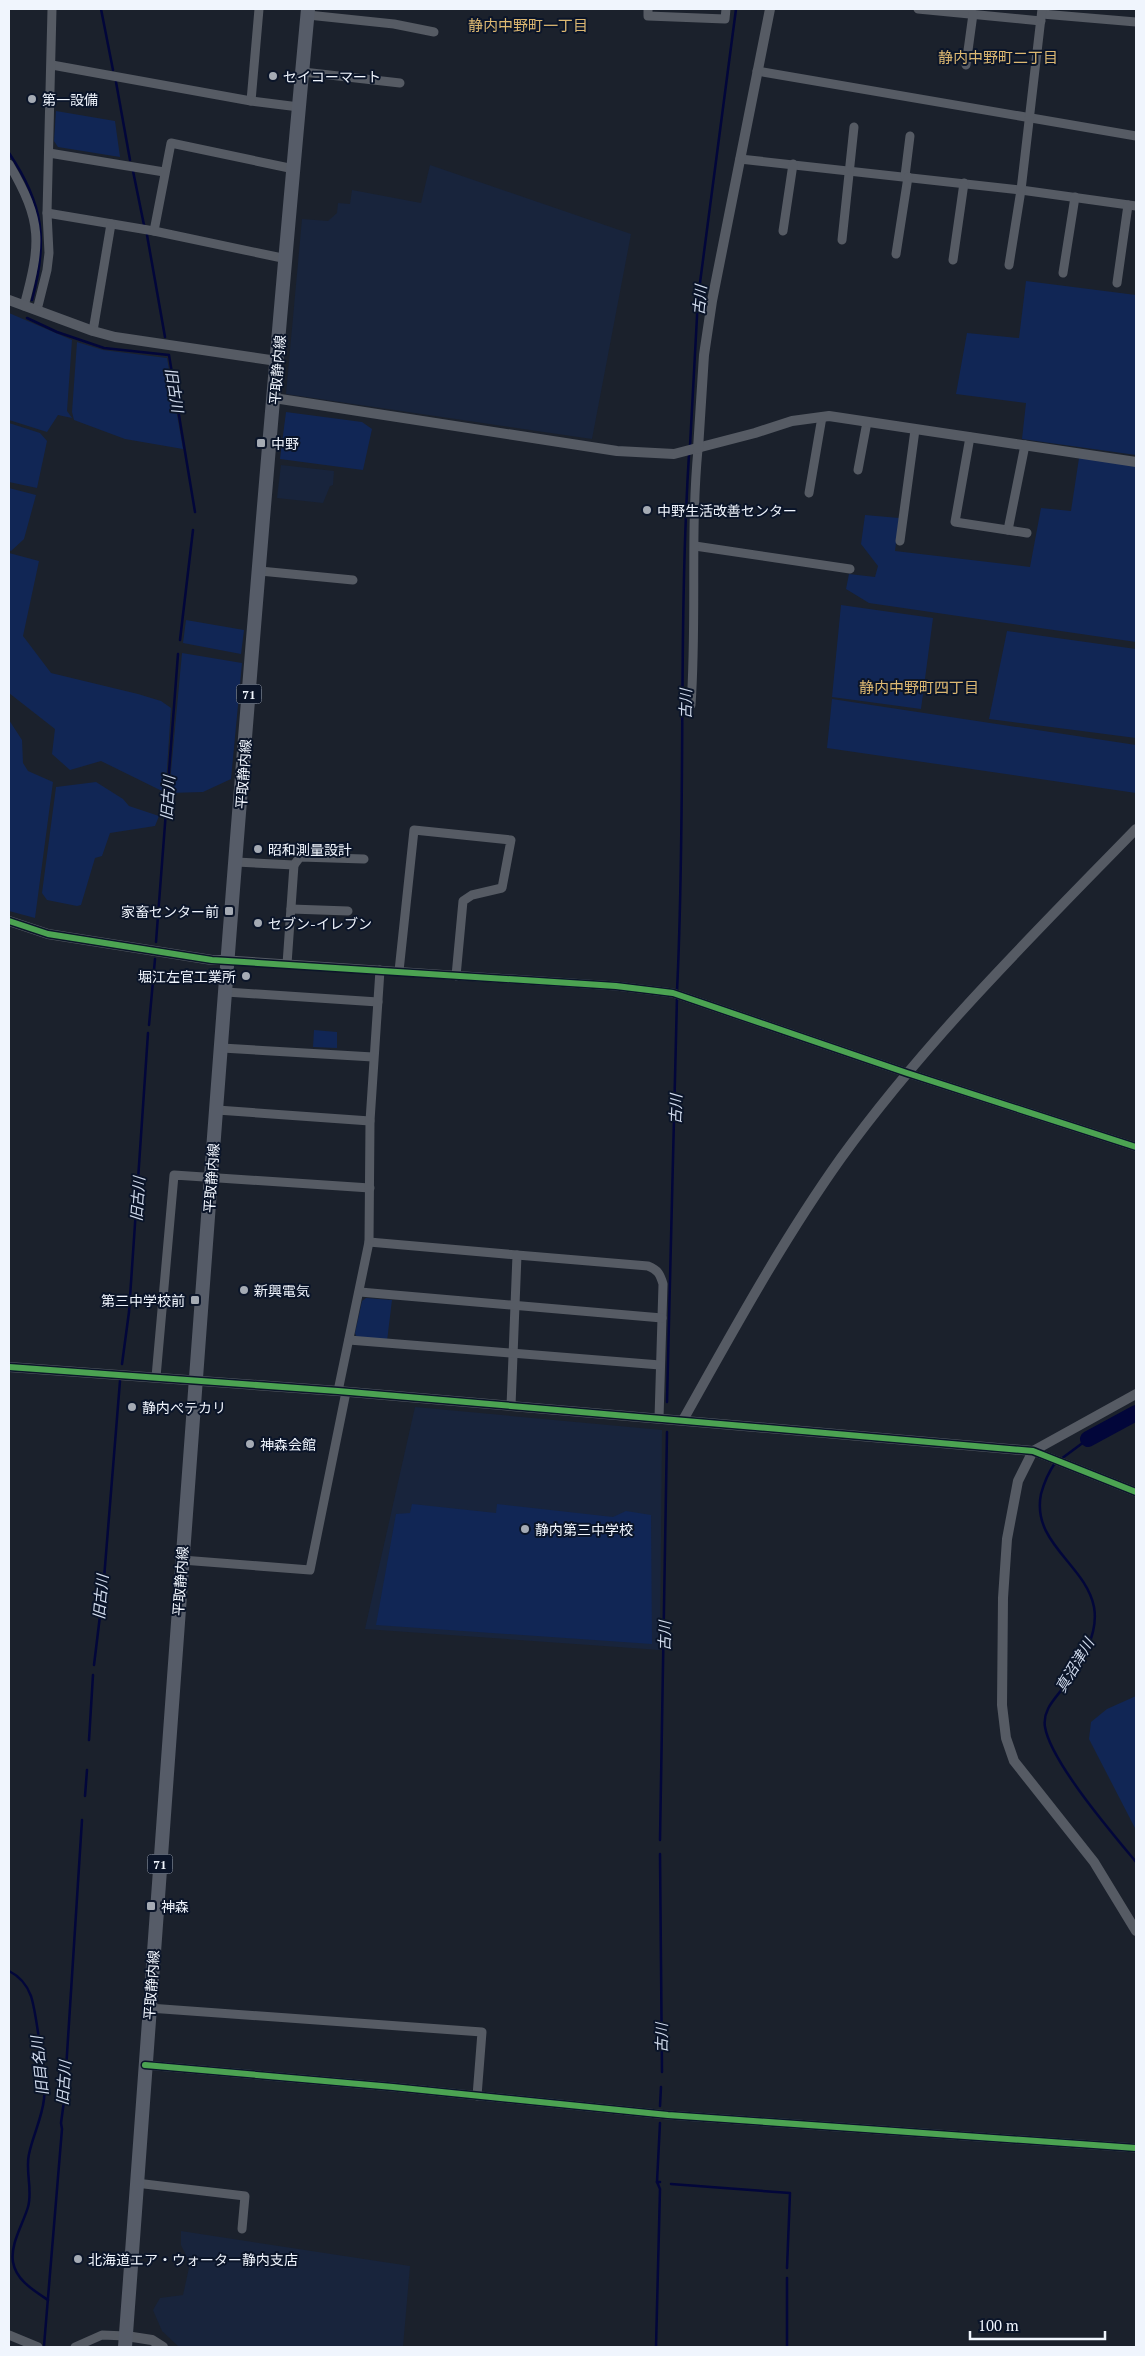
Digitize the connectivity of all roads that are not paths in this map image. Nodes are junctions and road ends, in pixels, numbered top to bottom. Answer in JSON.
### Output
{"nodes":[{"id":1,"x":52,"y":9,"type":"edge"},
{"id":2,"x":259,"y":9,"type":"edge"},
{"id":3,"x":648,"y":9,"type":"edge"},
{"id":4,"x":726,"y":9,"type":"edge"},
{"id":5,"x":770,"y":9,"type":"edge"},
{"id":6,"x":918,"y":9,"type":"edge"},
{"id":7,"x":308,"y":12,"type":"edge"},
{"id":8,"x":973,"y":14,"type":"junction"},
{"id":9,"x":1042,"y":14,"type":"edge"},
{"id":10,"x":1136,"y":22,"type":"edge"},
{"id":11,"x":434,"y":32,"type":"dead end"},
{"id":12,"x":52,"y":65,"type":"junction"},
{"id":13,"x":966,"y":65,"type":"dead end"},
{"id":14,"x":757,"y":71,"type":"junction"},
{"id":15,"x":303,"y":72,"type":"junction"},
{"id":16,"x":400,"y":83,"type":"dead end"},
{"id":17,"x":251,"y":100,"type":"junction"},
{"id":18,"x":300,"y":107,"type":"junction"},
{"id":19,"x":1030,"y":118,"type":"junction"},
{"id":20,"x":854,"y":127,"type":"dead end"},
{"id":21,"x":910,"y":136,"type":"dead end"},
{"id":22,"x":1136,"y":136,"type":"edge"},
{"id":23,"x":48,"y":153,"type":"junction"},
{"id":24,"x":740,"y":159,"type":"junction"},
{"id":25,"x":9,"y":164,"type":"edge"},
{"id":26,"x":793,"y":164,"type":"junction"},
{"id":27,"x":294,"y":169,"type":"junction"},
{"id":28,"x":849,"y":170,"type":"junction"},
{"id":29,"x":164,"y":172,"type":"junction"},
{"id":30,"x":906,"y":177,"type":"junction"},
{"id":31,"x":964,"y":184,"type":"junction"},
{"id":32,"x":1021,"y":190,"type":"junction"},
{"id":33,"x":1075,"y":198,"type":"junction"},
{"id":34,"x":1132,"y":205,"type":"edge"},
{"id":35,"x":47,"y":214,"type":"junction"},
{"id":36,"x":111,"y":224,"type":"junction"},
{"id":37,"x":154,"y":231,"type":"junction"},
{"id":38,"x":783,"y":231,"type":"dead end"},
{"id":39,"x":842,"y":240,"type":"dead end"},
{"id":40,"x":896,"y":254,"type":"dead end"},
{"id":41,"x":287,"y":259,"type":"junction"},
{"id":42,"x":953,"y":260,"type":"dead end"},
{"id":43,"x":1009,"y":265,"type":"dead end"},
{"id":44,"x":1063,"y":273,"type":"dead end"},
{"id":45,"x":1117,"y":283,"type":"dead end"},
{"id":46,"x":9,"y":300,"type":"edge"},
{"id":47,"x":24,"y":306,"type":"junction"},
{"id":48,"x":37,"y":310,"type":"junction"},
{"id":49,"x":93,"y":331,"type":"junction"},
{"id":50,"x":277,"y":362,"type":"junction"},
{"id":51,"x":274,"y":398,"type":"junction"},
{"id":52,"x":822,"y":417,"type":"junction"},
{"id":53,"x":867,"y":422,"type":"junction"},
{"id":54,"x":915,"y":430,"type":"junction"},
{"id":55,"x":970,"y":437,"type":"junction"},
{"id":56,"x":1026,"y":445,"type":"junction"},
{"id":57,"x":698,"y":449,"type":"junction"},
{"id":58,"x":1136,"y":462,"type":"edge"},
{"id":59,"x":858,"y":470,"type":"dead end"},
{"id":60,"x":809,"y":493,"type":"dead end"},
{"id":61,"x":1008,"y":530,"type":"junction"},
{"id":62,"x":1027,"y":533,"type":"dead end"},
{"id":63,"x":900,"y":541,"type":"dead end"},
{"id":64,"x":694,"y":546,"type":"junction"},
{"id":65,"x":850,"y":568,"type":"dead end"},
{"id":66,"x":260,"y":571,"type":"junction"},
{"id":67,"x":354,"y":580,"type":"dead end"},
{"id":68,"x":691,"y":705,"type":"dead end"},
{"id":69,"x":1136,"y":829,"type":"edge"},
{"id":70,"x":364,"y":859,"type":"dead end"},
{"id":71,"x":236,"y":862,"type":"junction"},
{"id":72,"x":294,"y":864,"type":"junction"},
{"id":73,"x":291,"y":909,"type":"junction"},
{"id":74,"x":348,"y":911,"type":"dead end"},
{"id":75,"x":9,"y":921,"type":"edge"},
{"id":76,"x":228,"y":960,"type":"junction"},
{"id":77,"x":287,"y":964,"type":"junction"},
{"id":78,"x":380,"y":970,"type":"junction"},
{"id":79,"x":399,"y":971,"type":"junction"},
{"id":80,"x":456,"y":976,"type":"junction"},
{"id":81,"x":226,"y":992,"type":"junction"},
{"id":82,"x":378,"y":1002,"type":"junction"},
{"id":83,"x":222,"y":1048,"type":"junction"},
{"id":84,"x":373,"y":1057,"type":"junction"},
{"id":85,"x":906,"y":1073,"type":"junction"},
{"id":86,"x":217,"y":1110,"type":"junction"},
{"id":87,"x":370,"y":1121,"type":"junction"},
{"id":88,"x":1136,"y":1147,"type":"edge"},
{"id":89,"x":211,"y":1177,"type":"junction"},
{"id":90,"x":370,"y":1188,"type":"junction"},
{"id":91,"x":369,"y":1242,"type":"junction"},
{"id":92,"x":517,"y":1255,"type":"junction"},
{"id":93,"x":360,"y":1292,"type":"junction"},
{"id":94,"x":514,"y":1304,"type":"junction"},
{"id":95,"x":662,"y":1318,"type":"junction"},
{"id":96,"x":349,"y":1340,"type":"junction"},
{"id":97,"x":512,"y":1353,"type":"junction"},
{"id":98,"x":660,"y":1365,"type":"junction"},
{"id":99,"x":9,"y":1368,"type":"edge"},
{"id":100,"x":156,"y":1377,"type":"junction"},
{"id":101,"x":195,"y":1380,"type":"junction"},
{"id":102,"x":342,"y":1392,"type":"junction"},
{"id":103,"x":1136,"y":1394,"type":"edge"},
{"id":104,"x":511,"y":1406,"type":"junction"},
{"id":105,"x":659,"y":1418,"type":"junction"},
{"id":106,"x":683,"y":1420,"type":"junction"},
{"id":107,"x":1033,"y":1451,"type":"junction"},
{"id":108,"x":1136,"y":1492,"type":"edge"},
{"id":109,"x":182,"y":1560,"type":"junction"},
{"id":110,"x":1136,"y":1931,"type":"edge"},
{"id":111,"x":149,"y":2008,"type":"junction"},
{"id":112,"x":145,"y":2065,"type":"junction"},
{"id":113,"x":477,"y":2096,"type":"junction"},
{"id":114,"x":1136,"y":2148,"type":"edge"},
{"id":115,"x":136,"y":2183,"type":"junction"},
{"id":116,"x":242,"y":2229,"type":"dead end"},
{"id":117,"x":9,"y":2335,"type":"edge"},
{"id":118,"x":125,"y":2342,"type":"edge"},
{"id":119,"x":38,"y":2347,"type":"edge"},
{"id":120,"x":75,"y":2347,"type":"edge"},
{"id":121,"x":163,"y":2347,"type":"edge"}],
"edges":[{"from":1,"to":12,"type":"street"},
{"from":2,"to":17,"type":"street"},
{"from":3,"to":4,"type":"street"},
{"from":5,"to":14,"type":"street"},
{"from":6,"to":8,"type":"street"},
{"from":7,"to":11,"type":"street"},
{"from":7,"to":15,"type":"main road","name":"平取静内線","number":"71"},
{"from":8,"to":9,"type":"street"},
{"from":8,"to":13,"type":"street"},
{"from":9,"to":10,"type":"street"},
{"from":9,"to":19,"type":"street"},
{"from":12,"to":17,"type":"street"},
{"from":12,"to":23,"type":"street"},
{"from":14,"to":19,"type":"street"},
{"from":14,"to":24,"type":"street"},
{"from":15,"to":16,"type":"street"},
{"from":15,"to":18,"type":"main road","name":"平取静内線","number":"71"},
{"from":17,"to":18,"type":"street"},
{"from":18,"to":27,"type":"main road","name":"平取静内線","number":"71"},
{"from":19,"to":22,"type":"street"},
{"from":19,"to":32,"type":"street"},
{"from":20,"to":28,"type":"street"},
{"from":21,"to":30,"type":"street"},
{"from":23,"to":29,"type":"street"},
{"from":23,"to":35,"type":"street"},
{"from":24,"to":26,"type":"street"},
{"from":24,"to":57,"type":"street"},
{"from":25,"to":47,"type":"street"},
{"from":26,"to":28,"type":"street"},
{"from":26,"to":38,"type":"street"},
{"from":27,"to":29,"type":"street"},
{"from":27,"to":41,"type":"main road","name":"平取静内線","number":"71"},
{"from":28,"to":30,"type":"street"},
{"from":28,"to":39,"type":"street"},
{"from":29,"to":37,"type":"street"},
{"from":30,"to":31,"type":"street"},
{"from":30,"to":40,"type":"street"},
{"from":31,"to":32,"type":"street"},
{"from":31,"to":42,"type":"street"},
{"from":32,"to":33,"type":"street"},
{"from":32,"to":43,"type":"street"},
{"from":33,"to":34,"type":"street"},
{"from":33,"to":44,"type":"street"},
{"from":34,"to":45,"type":"street"},
{"from":35,"to":36,"type":"street"},
{"from":35,"to":48,"type":"street"},
{"from":36,"to":37,"type":"street"},
{"from":36,"to":49,"type":"street"},
{"from":37,"to":41,"type":"street"},
{"from":41,"to":50,"type":"main road","name":"平取静内線","number":"71"},
{"from":46,"to":47,"type":"street"},
{"from":47,"to":48,"type":"street"},
{"from":48,"to":49,"type":"street"},
{"from":49,"to":50,"type":"street"},
{"from":50,"to":51,"type":"main road","name":"平取静内線","number":"71"},
{"from":51,"to":57,"type":"street"},
{"from":51,"to":66,"type":"main road","name":"平取静内線","number":"71"},
{"from":52,"to":53,"type":"street"},
{"from":52,"to":57,"type":"street"},
{"from":52,"to":60,"type":"street"},
{"from":53,"to":54,"type":"street"},
{"from":53,"to":59,"type":"street"},
{"from":54,"to":55,"type":"street"},
{"from":54,"to":63,"type":"street"},
{"from":55,"to":56,"type":"street"},
{"from":55,"to":61,"type":"street"},
{"from":56,"to":58,"type":"street"},
{"from":56,"to":61,"type":"street"},
{"from":57,"to":64,"type":"street"},
{"from":61,"to":62,"type":"street"},
{"from":64,"to":65,"type":"street"},
{"from":64,"to":68,"type":"street"},
{"from":66,"to":67,"type":"street"},
{"from":66,"to":71,"type":"main road","name":"平取静内線","number":"71"},
{"from":69,"to":85,"type":"street"},
{"from":70,"to":72,"type":"street"},
{"from":71,"to":72,"type":"street"},
{"from":71,"to":76,"type":"main road","name":"平取静内線","number":"71"},
{"from":72,"to":73,"type":"street"},
{"from":73,"to":74,"type":"street"},
{"from":73,"to":77,"type":"street"},
{"from":75,"to":76,"type":"street"},
{"from":76,"to":77,"type":"street"},
{"from":76,"to":81,"type":"main road","name":"平取静内線","number":"71"},
{"from":77,"to":78,"type":"street"},
{"from":78,"to":79,"type":"street"},
{"from":78,"to":82,"type":"street"},
{"from":79,"to":80,"type":"street"},
{"from":79,"to":80,"type":"street"},
{"from":80,"to":85,"type":"street"},
{"from":81,"to":82,"type":"street"},
{"from":81,"to":83,"type":"main road","name":"平取静内線","number":"71"},
{"from":82,"to":84,"type":"street"},
{"from":83,"to":84,"type":"street"},
{"from":83,"to":86,"type":"main road","name":"平取静内線","number":"71"},
{"from":84,"to":87,"type":"street"},
{"from":85,"to":88,"type":"street"},
{"from":85,"to":106,"type":"street"},
{"from":86,"to":87,"type":"street"},
{"from":86,"to":89,"type":"main road","name":"平取静内線","number":"71"},
{"from":87,"to":90,"type":"street"},
{"from":89,"to":90,"type":"street"},
{"from":89,"to":100,"type":"street"},
{"from":89,"to":101,"type":"main road","name":"平取静内線","number":"71"},
{"from":90,"to":91,"type":"street"},
{"from":91,"to":92,"type":"street"},
{"from":91,"to":93,"type":"street"},
{"from":92,"to":94,"type":"street"},
{"from":92,"to":95,"type":"street"},
{"from":93,"to":94,"type":"street"},
{"from":93,"to":96,"type":"street"},
{"from":94,"to":95,"type":"street"},
{"from":94,"to":97,"type":"street"},
{"from":95,"to":98,"type":"street"},
{"from":96,"to":97,"type":"street"},
{"from":96,"to":102,"type":"street"},
{"from":97,"to":98,"type":"street"},
{"from":97,"to":104,"type":"street"},
{"from":98,"to":105,"type":"street"},
{"from":99,"to":100,"type":"street"},
{"from":100,"to":101,"type":"street"},
{"from":101,"to":102,"type":"street"},
{"from":101,"to":109,"type":"main road","name":"平取静内線","number":"71"},
{"from":102,"to":104,"type":"street"},
{"from":102,"to":109,"type":"street"},
{"from":103,"to":107,"type":"street"},
{"from":104,"to":105,"type":"street"},
{"from":105,"to":106,"type":"street"},
{"from":106,"to":107,"type":"street"},
{"from":107,"to":108,"type":"street"},
{"from":107,"to":110,"type":"street"},
{"from":109,"to":111,"type":"main road","name":"平取静内線","number":"71"},
{"from":111,"to":112,"type":"main road","name":"平取静内線","number":"71"},
{"from":111,"to":113,"type":"street"},
{"from":112,"to":113,"type":"street"},
{"from":112,"to":115,"type":"main road","name":"平取静内線","number":"71"},
{"from":113,"to":114,"type":"street"},
{"from":115,"to":116,"type":"street"},
{"from":115,"to":118,"type":"main road","name":"平取静内線","number":"71"},
{"from":117,"to":119,"type":"street"},
{"from":118,"to":120,"type":"street"},
{"from":118,"to":121,"type":"street"}]}
